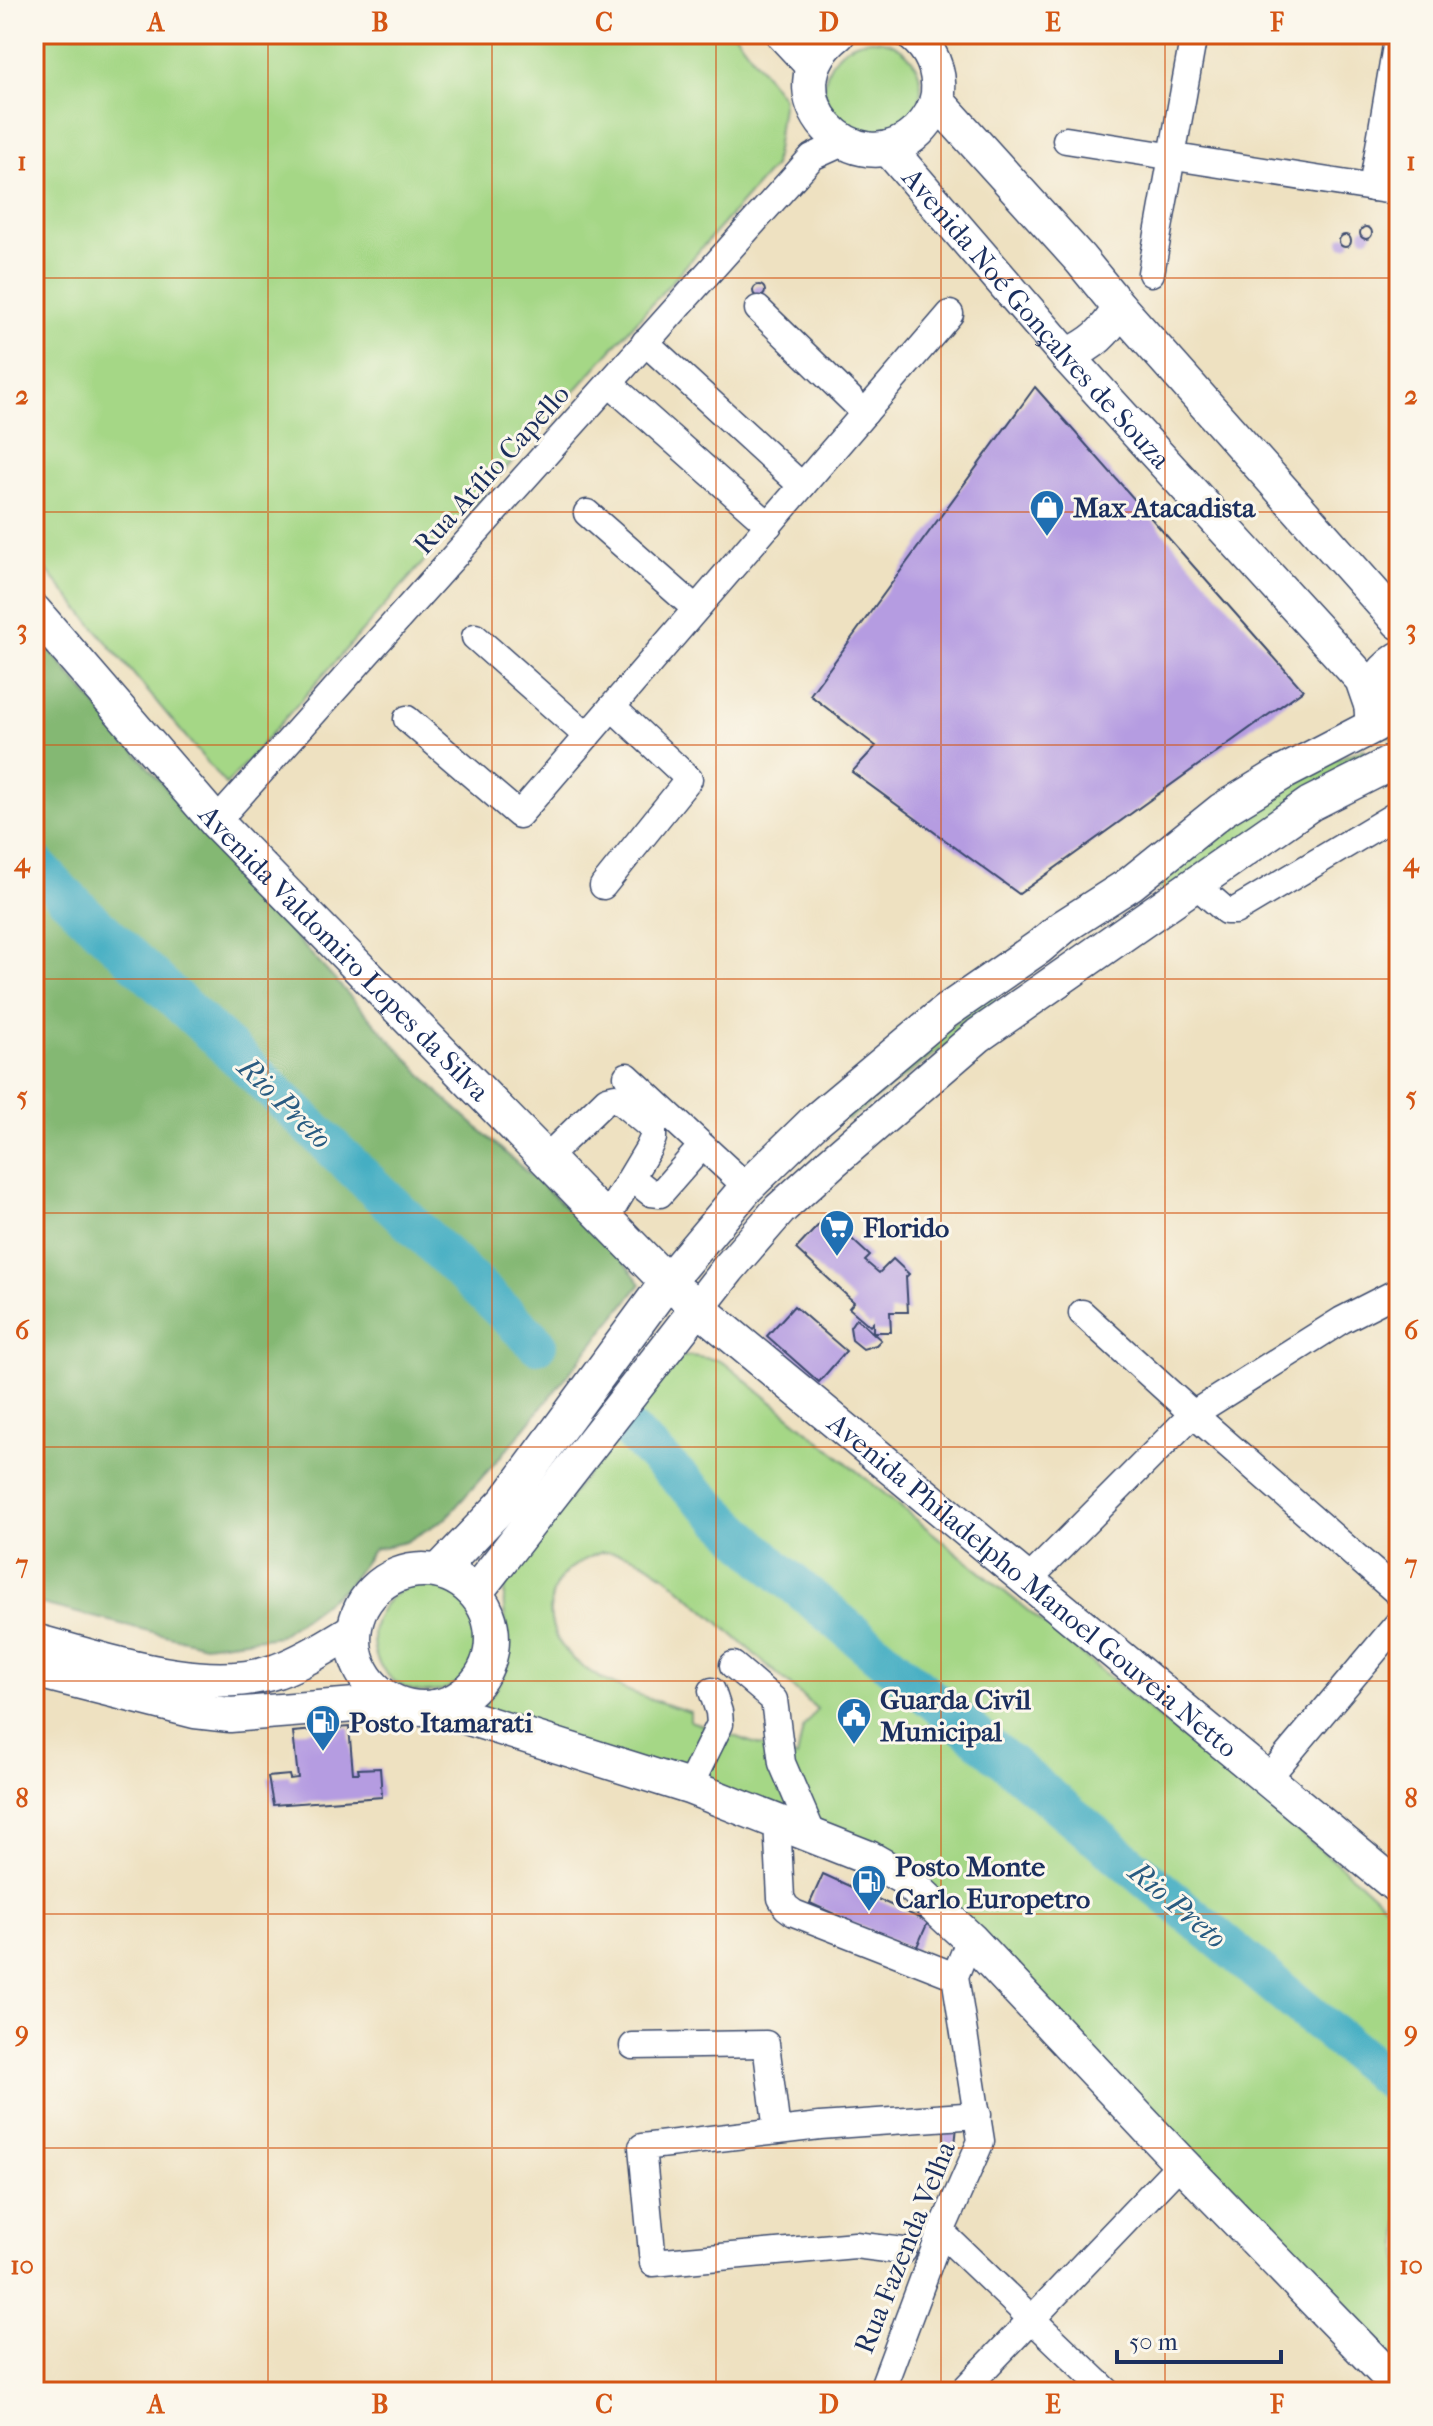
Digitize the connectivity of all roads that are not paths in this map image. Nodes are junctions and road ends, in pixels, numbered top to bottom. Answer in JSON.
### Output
{"nodes":[{"id":1,"x":783,"y":34,"type":"edge"},
{"id":2,"x":838,"y":34,"type":"edge"},
{"id":3,"x":1194,"y":34,"type":"edge"},
{"id":4,"x":1398,"y":34,"type":"edge"},
{"id":5,"x":922,"y":38,"type":"edge"},
{"id":6,"x":813,"y":66,"type":"junction"},
{"id":7,"x":937,"y":101,"type":"junction"},
{"id":8,"x":834,"y":133,"type":"junction"},
{"id":9,"x":1066,"y":140,"type":"dead end"},
{"id":10,"x":888,"y":148,"type":"junction"},
{"id":11,"x":1172,"y":157,"type":"junction"},
{"id":12,"x":1372,"y":188,"type":"junction"},
{"id":13,"x":1399,"y":192,"type":"edge"},
{"id":14,"x":1151,"y":273,"type":"dead end"},
{"id":15,"x":1120,"y":308,"type":"junction"},
{"id":16,"x":758,"y":309,"type":"dead end"},
{"id":17,"x":950,"y":314,"type":"dead end"},
{"id":18,"x":645,"y":342,"type":"junction"},
{"id":19,"x":1067,"y":356,"type":"junction"},
{"id":20,"x":610,"y":384,"type":"junction"},
{"id":21,"x":865,"y":413,"type":"junction"},
{"id":22,"x":802,"y":486,"type":"junction"},
{"id":23,"x":587,"y":513,"type":"dead end"},
{"id":24,"x":769,"y":525,"type":"junction"},
{"id":25,"x":696,"y":609,"type":"junction"},
{"id":26,"x":34,"y":611,"type":"edge"},
{"id":27,"x":1399,"y":622,"type":"edge"},
{"id":28,"x":475,"y":637,"type":"dead end"},
{"id":29,"x":1399,"y":659,"type":"edge"},
{"id":30,"x":612,"y":707,"type":"junction"},
{"id":31,"x":1373,"y":715,"type":"junction"},
{"id":32,"x":407,"y":719,"type":"dead end"},
{"id":33,"x":587,"y":736,"type":"junction"},
{"id":34,"x":1399,"y":752,"type":"edge"},
{"id":35,"x":1399,"y":759,"type":"edge"},
{"id":36,"x":1399,"y":813,"type":"edge"},
{"id":37,"x":216,"y":822,"type":"junction"},
{"id":38,"x":1130,"y":884,"type":"junction"},
{"id":39,"x":1195,"y":884,"type":"junction"},
{"id":40,"x":603,"y":886,"type":"dead end"},
{"id":41,"x":1108,"y":946,"type":"junction"},
{"id":42,"x":1039,"y":947,"type":"junction"},
{"id":43,"x":1003,"y":1020,"type":"junction"},
{"id":44,"x":627,"y":1076,"type":"dead end"},
{"id":45,"x":815,"y":1121,"type":"junction"},
{"id":46,"x":702,"y":1146,"type":"junction"},
{"id":47,"x":845,"y":1150,"type":"junction"},
{"id":48,"x":546,"y":1158,"type":"junction"},
{"id":49,"x":632,"y":1178,"type":"junction"},
{"id":50,"x":747,"y":1187,"type":"junction"},
{"id":51,"x":606,"y":1219,"type":"junction"},
{"id":52,"x":667,"y":1282,"type":"junction"},
{"id":53,"x":1399,"y":1291,"type":"edge"},
{"id":54,"x":696,"y":1308,"type":"junction"},
{"id":55,"x":1082,"y":1313,"type":"dead end"},
{"id":56,"x":1193,"y":1414,"type":"junction"},
{"id":57,"x":439,"y":1571,"type":"junction"},
{"id":58,"x":1028,"y":1580,"type":"junction"},
{"id":59,"x":475,"y":1593,"type":"junction"},
{"id":60,"x":1399,"y":1594,"type":"edge"},
{"id":61,"x":1399,"y":1622,"type":"edge"},
{"id":62,"x":354,"y":1630,"type":"junction"},
{"id":63,"x":34,"y":1641,"type":"edge"},
{"id":64,"x":733,"y":1665,"type":"dead end"},
{"id":65,"x":34,"y":1670,"type":"edge"},
{"id":66,"x":712,"y":1691,"type":"dead end"},
{"id":67,"x":393,"y":1702,"type":"junction"},
{"id":68,"x":434,"y":1707,"type":"junction"},
{"id":69,"x":1267,"y":1779,"type":"junction"},
{"id":70,"x":689,"y":1787,"type":"junction"},
{"id":71,"x":777,"y":1821,"type":"junction"},
{"id":72,"x":813,"y":1835,"type":"junction"},
{"id":73,"x":1399,"y":1888,"type":"edge"},
{"id":74,"x":970,"y":1939,"type":"junction"},
{"id":75,"x":955,"y":1976,"type":"junction"},
{"id":76,"x":633,"y":2046,"type":"dead end"},
{"id":77,"x":978,"y":2115,"type":"junction"},
{"id":78,"x":777,"y":2131,"type":"junction"},
{"id":79,"x":1181,"y":2163,"type":"junction"},
{"id":80,"x":941,"y":2232,"type":"junction"},
{"id":81,"x":903,"y":2251,"type":"dead end"},
{"id":82,"x":1032,"y":2320,"type":"junction"},
{"id":83,"x":1399,"y":2387,"type":"edge"},
{"id":84,"x":881,"y":2392,"type":"edge"},
{"id":85,"x":962,"y":2392,"type":"edge"},
{"id":86,"x":1108,"y":2392,"type":"edge"}],
"edges":[{"from":1,"to":6,"type":"main road"},
{"from":2,"to":6,"type":"main road"},
{"from":3,"to":11,"type":"street"},
{"from":4,"to":12,"type":"street"},
{"from":5,"to":7,"type":"main road"},
{"from":6,"to":8,"type":"main road"},
{"from":7,"to":10,"type":"main road"},
{"from":7,"to":15,"type":"main road"},
{"from":8,"to":10,"type":"main road"},
{"from":8,"to":18,"type":"street","name":"Rua Atílio Capello"},
{"from":9,"to":11,"type":"street"},
{"from":10,"to":19,"type":"main road","name":"Avenida Noé Gonçalves de Souza"},
{"from":11,"to":12,"type":"street"},
{"from":11,"to":14,"type":"street"},
{"from":12,"to":13,"type":"street"},
{"from":15,"to":19,"type":"main road"},
{"from":15,"to":27,"type":"main road"},
{"from":16,"to":21,"type":"street"},
{"from":17,"to":21,"type":"street"},
{"from":18,"to":20,"type":"street","name":"Rua Atílio Capello"},
{"from":18,"to":22,"type":"street"},
{"from":19,"to":31,"type":"main road","name":"Avenida Noé Gonçalves de Souza"},
{"from":20,"to":24,"type":"street"},
{"from":20,"to":37,"type":"street","name":"Rua Atílio Capello"},
{"from":21,"to":22,"type":"street"},
{"from":22,"to":24,"type":"street"},
{"from":23,"to":25,"type":"street"},
{"from":24,"to":25,"type":"street"},
{"from":25,"to":30,"type":"street"},
{"from":26,"to":37,"type":"main road","name":"Avenida Valdomiro Lopes da Silva"},
{"from":28,"to":33,"type":"street"},
{"from":29,"to":31,"type":"main road"},
{"from":30,"to":33,"type":"street"},
{"from":30,"to":40,"type":"street"},
{"from":31,"to":34,"type":"main road","name":"Avenida Noé Gonçalves de Souza"},
{"from":31,"to":38,"type":"main road"},
{"from":32,"to":33,"type":"street"},
{"from":35,"to":39,"type":"main road"},
{"from":36,"to":39,"type":"street"},
{"from":37,"to":48,"type":"main road","name":"Avenida Valdomiro Lopes da Silva"},
{"from":38,"to":41,"type":"main road"},
{"from":38,"to":42,"type":"main road"},
{"from":39,"to":41,"type":"main road"},
{"from":41,"to":43,"type":"main road"},
{"from":42,"to":43,"type":"main road"},
{"from":42,"to":45,"type":"main road"},
{"from":43,"to":47,"type":"main road"},
{"from":44,"to":46,"type":"street"},
{"from":45,"to":47,"type":"main road"},
{"from":45,"to":50,"type":"main road"},
{"from":46,"to":49,"type":"street"},
{"from":46,"to":50,"type":"street"},
{"from":47,"to":54,"type":"main road"},
{"from":48,"to":49,"type":"street"},
{"from":48,"to":51,"type":"main road","name":"Avenida Valdomiro Lopes da Silva"},
{"from":49,"to":51,"type":"street"},
{"from":50,"to":52,"type":"main road"},
{"from":51,"to":52,"type":"main road","name":"Avenida Valdomiro Lopes da Silva"},
{"from":52,"to":54,"type":"main road","name":"Avenida Philadelpho Manoel Gouveia Netto"},
{"from":52,"to":57,"type":"main road"},
{"from":53,"to":56,"type":"street"},
{"from":54,"to":58,"type":"main road","name":"Avenida Philadelpho Manoel Gouveia Netto"},
{"from":54,"to":59,"type":"main road"},
{"from":55,"to":56,"type":"street"},
{"from":56,"to":58,"type":"street"},
{"from":56,"to":60,"type":"street"},
{"from":57,"to":59,"type":"main road"},
{"from":57,"to":62,"type":"main road"},
{"from":58,"to":69,"type":"main road","name":"Avenida Philadelpho Manoel Gouveia Netto"},
{"from":59,"to":68,"type":"main road"},
{"from":61,"to":69,"type":"street"},
{"from":62,"to":63,"type":"main road"},
{"from":62,"to":67,"type":"main road"},
{"from":64,"to":72,"type":"street"},
{"from":65,"to":67,"type":"main road"},
{"from":66,"to":70,"type":"street"},
{"from":67,"to":68,"type":"main road"},
{"from":68,"to":70,"type":"main road"},
{"from":69,"to":73,"type":"main road","name":"Avenida Philadelpho Manoel Gouveia Netto"},
{"from":70,"to":71,"type":"main road"},
{"from":71,"to":72,"type":"main road"},
{"from":71,"to":75,"type":"street"},
{"from":72,"to":74,"type":"main road"},
{"from":74,"to":75,"type":"street"},
{"from":74,"to":79,"type":"main road"},
{"from":75,"to":77,"type":"street","name":"Rua Fazenda Velha"},
{"from":76,"to":78,"type":"street"},
{"from":77,"to":78,"type":"street"},
{"from":77,"to":80,"type":"street","name":"Rua Fazenda Velha"},
{"from":78,"to":81,"type":"street"},
{"from":79,"to":82,"type":"street"},
{"from":79,"to":83,"type":"main road"},
{"from":80,"to":82,"type":"street"},
{"from":80,"to":84,"type":"street","name":"Rua Fazenda Velha"},
{"from":82,"to":85,"type":"street"},
{"from":82,"to":86,"type":"street"}]}
